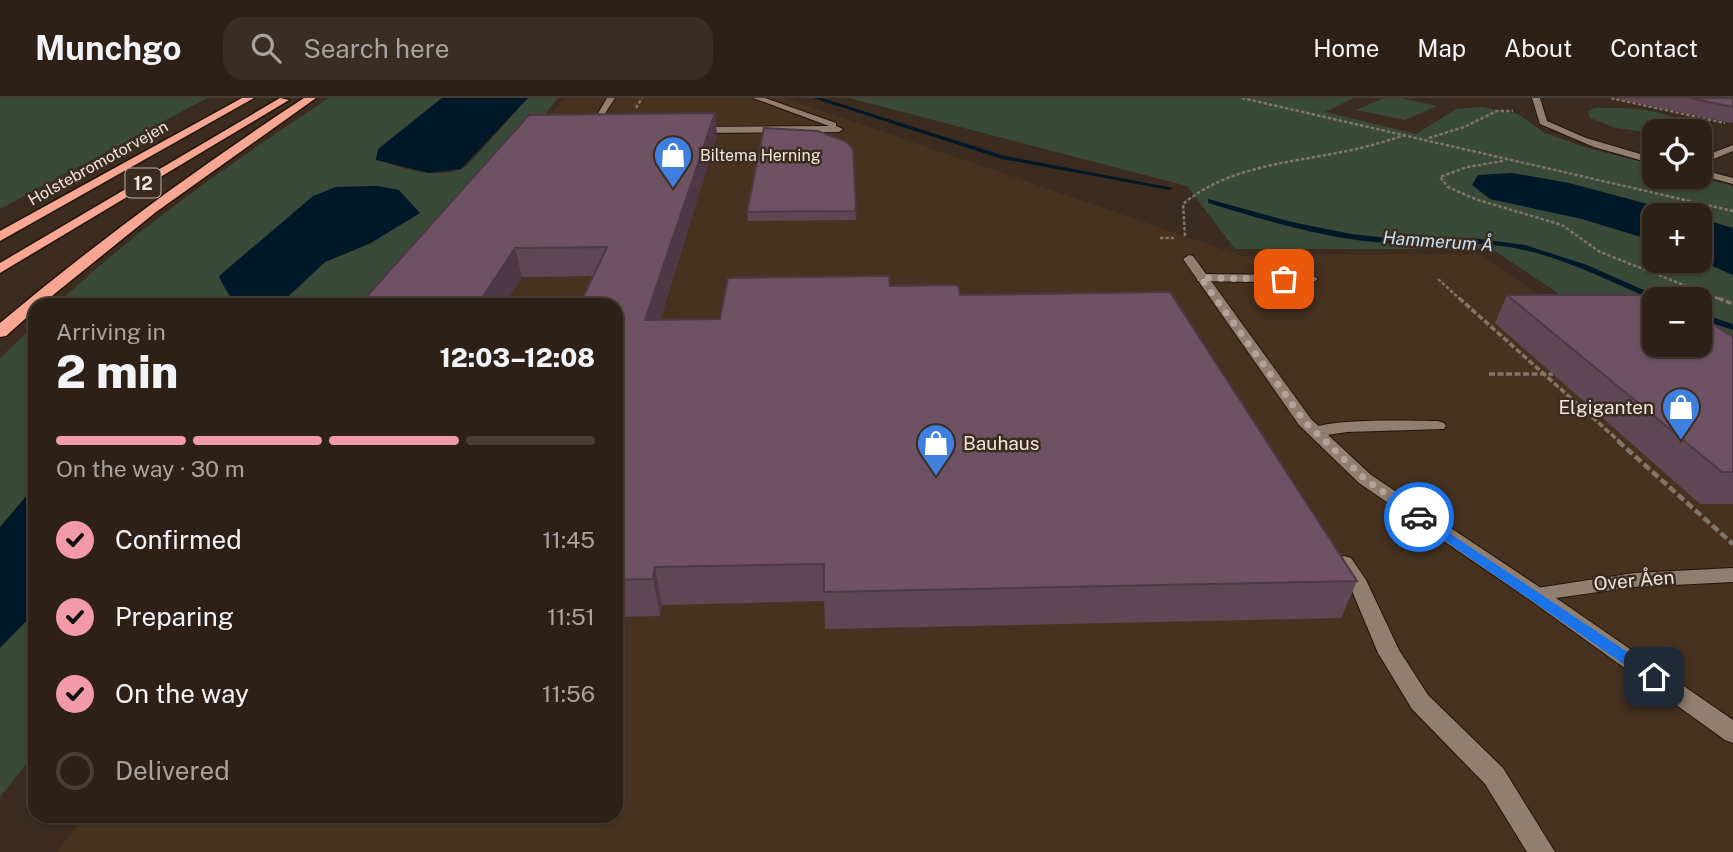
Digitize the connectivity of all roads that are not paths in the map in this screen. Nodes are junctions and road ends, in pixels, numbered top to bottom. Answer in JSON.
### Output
{"nodes":[{"id":1,"x":230,"y":98,"type":"edge"},
{"id":2,"x":249,"y":98,"type":"edge"},
{"id":3,"x":287,"y":98,"type":"edge"},
{"id":4,"x":312,"y":98,"type":"edge"},
{"id":5,"x":611,"y":98,"type":"edge"},
{"id":6,"x":757,"y":98,"type":"edge"},
{"id":7,"x":1536,"y":98,"type":"edge"},
{"id":8,"x":600,"y":130,"type":"edge"},
{"id":9,"x":688,"y":130,"type":"edge"},
{"id":10,"x":1733,"y":148,"type":"edge"},
{"id":11,"x":1712,"y":157,"type":"edge"},
{"id":12,"x":1642,"y":158,"type":"edge"},
{"id":13,"x":1712,"y":176,"type":"edge"},
{"id":14,"x":1733,"y":181,"type":"edge"},
{"id":15,"x":72,"y":197,"type":"junction"},
{"id":16,"x":0,"y":237,"type":"edge"},
{"id":17,"x":1189,"y":259,"type":"dead end"},
{"id":18,"x":0,"y":269,"type":"edge"},
{"id":19,"x":1201,"y":278,"type":"junction"},
{"id":20,"x":1312,"y":279,"type":"dead end"},
{"id":21,"x":39,"y":298,"type":"edge"},
{"id":22,"x":28,"y":308,"type":"edge"},
{"id":23,"x":0,"y":332,"type":"edge"},
{"id":24,"x":1438,"y":426,"type":"dead end"},
{"id":25,"x":1314,"y":432,"type":"junction"},
{"id":26,"x":1336,"y":551,"type":"edge"},
{"id":27,"x":1733,"y":575,"type":"edge"},
{"id":28,"x":1537,"y":595,"type":"junction"},
{"id":29,"x":1733,"y":733,"type":"edge"},
{"id":30,"x":1542,"y":852,"type":"edge"}],
"edges":[{"from":1,"to":15,"type":"highway"},
{"from":2,"to":15,"type":"highway","name":"Holstebromotorvejen","number":"12"},
{"from":3,"to":18,"type":"highway","name":"Holstebromotorvejen","number":"12"},
{"from":4,"to":21,"type":"highway"},
{"from":5,"to":8,"type":"street"},
{"from":6,"to":9,"type":"street"},
{"from":7,"to":12,"type":"street"},
{"from":10,"to":11,"type":"street"},
{"from":13,"to":14,"type":"street"},
{"from":15,"to":16,"type":"highway","name":"Holstebromotorvejen","number":"12"},
{"from":17,"to":19,"type":"street"},
{"from":19,"to":20,"type":"street"},
{"from":19,"to":25,"type":"street"},
{"from":22,"to":23,"type":"highway"},
{"from":24,"to":25,"type":"street"},
{"from":25,"to":28,"type":"street"},
{"from":26,"to":30,"type":"street"},
{"from":27,"to":28,"type":"street","name":"Over Åen"},
{"from":28,"to":29,"type":"street"}]}
